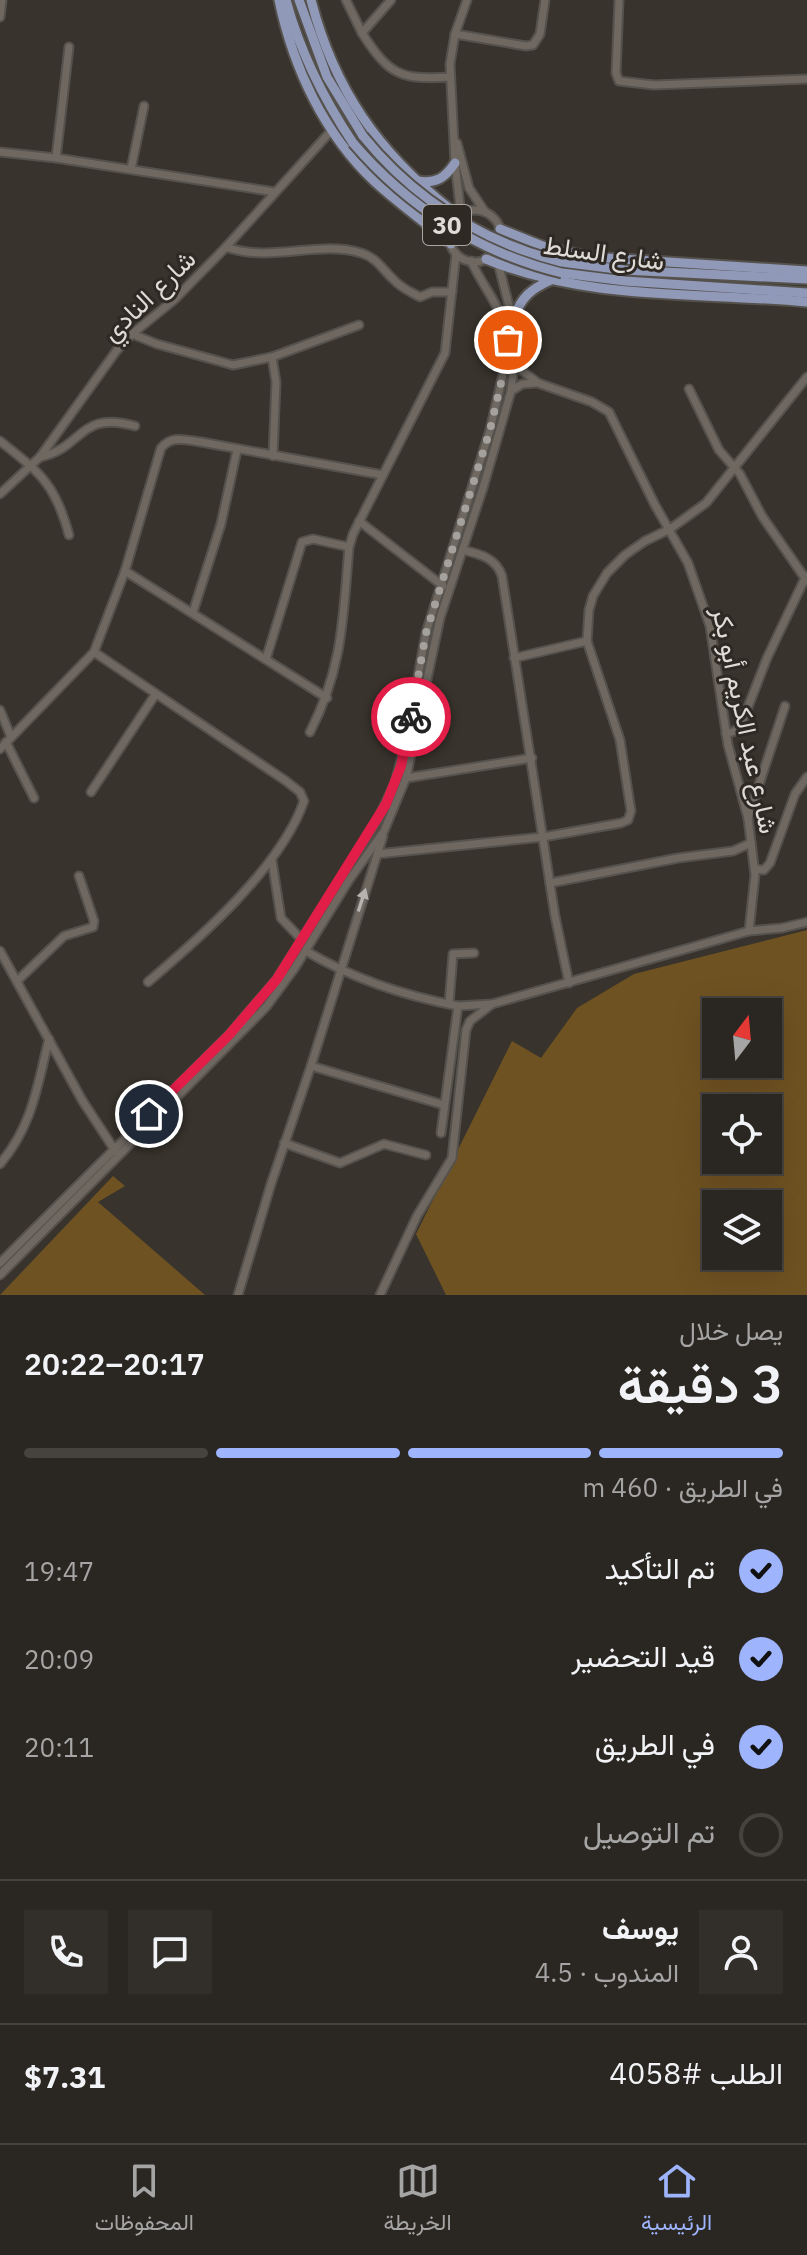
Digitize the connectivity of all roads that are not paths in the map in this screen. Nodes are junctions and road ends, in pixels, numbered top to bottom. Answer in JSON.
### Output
{"nodes":[{"id":1,"x":2,"y":0,"type":"edge"},
{"id":2,"x":279,"y":0,"type":"edge"},
{"id":3,"x":286,"y":0,"type":"edge"},
{"id":4,"x":299,"y":0,"type":"edge"},
{"id":5,"x":311,"y":0,"type":"edge"},
{"id":6,"x":346,"y":0,"type":"edge"},
{"id":7,"x":391,"y":0,"type":"edge"},
{"id":8,"x":466,"y":0,"type":"edge"},
{"id":9,"x":545,"y":0,"type":"edge"},
{"id":10,"x":619,"y":0,"type":"edge"},
{"id":11,"x":0,"y":17,"type":"edge"},
{"id":12,"x":362,"y":33,"type":"junction"},
{"id":13,"x":455,"y":34,"type":"junction"},
{"id":14,"x":69,"y":47,"type":"dead end"},
{"id":15,"x":450,"y":77,"type":"junction"},
{"id":16,"x":807,"y":79,"type":"edge"},
{"id":17,"x":144,"y":106,"type":"dead end"},
{"id":18,"x":454,"y":125,"type":"junction"},
{"id":19,"x":331,"y":131,"type":"junction"},
{"id":20,"x":0,"y":152,"type":"edge"},
{"id":21,"x":56,"y":158,"type":"junction"},
{"id":22,"x":455,"y":163,"type":"junction"},
{"id":23,"x":131,"y":169,"type":"junction"},
{"id":24,"x":415,"y":180,"type":"junction"},
{"id":25,"x":275,"y":192,"type":"junction"},
{"id":26,"x":486,"y":213,"type":"junction"},
{"id":27,"x":460,"y":216,"type":"junction"},
{"id":28,"x":500,"y":229,"type":"junction"},
{"id":29,"x":451,"y":244,"type":"junction"},
{"id":30,"x":226,"y":247,"type":"junction"},
{"id":31,"x":456,"y":254,"type":"junction"},
{"id":32,"x":490,"y":257,"type":"junction"},
{"id":33,"x":471,"y":261,"type":"junction"},
{"id":34,"x":499,"y":265,"type":"junction"},
{"id":35,"x":806,"y":271,"type":"edge"},
{"id":36,"x":551,"y":280,"type":"junction"},
{"id":37,"x":452,"y":292,"type":"junction"},
{"id":38,"x":807,"y":293,"type":"edge"},
{"id":39,"x":807,"y":302,"type":"edge"},
{"id":40,"x":514,"y":318,"type":"junction"},
{"id":41,"x":359,"y":325,"type":"dead end"},
{"id":42,"x":132,"y":334,"type":"junction"},
{"id":43,"x":272,"y":357,"type":"junction"},
{"id":44,"x":515,"y":365,"type":"junction"},
{"id":45,"x":807,"y":377,"type":"edge"},
{"id":46,"x":538,"y":383,"type":"junction"},
{"id":47,"x":689,"y":389,"type":"dead end"},
{"id":48,"x":511,"y":391,"type":"junction"},
{"id":49,"x":135,"y":426,"type":"dead end"},
{"id":50,"x":0,"y":441,"type":"edge"},
{"id":51,"x":237,"y":450,"type":"junction"},
{"id":52,"x":273,"y":456,"type":"junction"},
{"id":53,"x":40,"y":457,"type":"junction"},
{"id":54,"x":31,"y":466,"type":"junction"},
{"id":55,"x":734,"y":467,"type":"junction"},
{"id":56,"x":383,"y":475,"type":"junction"},
{"id":57,"x":0,"y":494,"type":"edge"},
{"id":58,"x":359,"y":521,"type":"junction"},
{"id":59,"x":670,"y":529,"type":"junction"},
{"id":60,"x":69,"y":535,"type":"dead end"},
{"id":61,"x":349,"y":547,"type":"junction"},
{"id":62,"x":463,"y":550,"type":"junction"},
{"id":63,"x":125,"y":571,"type":"junction"},
{"id":64,"x":806,"y":578,"type":"edge"},
{"id":65,"x":441,"y":584,"type":"junction"},
{"id":66,"x":449,"y":591,"type":"junction"},
{"id":67,"x":193,"y":612,"type":"junction"},
{"id":68,"x":587,"y":641,"type":"junction"},
{"id":69,"x":94,"y":652,"type":"junction"},
{"id":70,"x":514,"y":658,"type":"junction"},
{"id":71,"x":266,"y":659,"type":"junction"},
{"id":72,"x":155,"y":695,"type":"junction"},
{"id":73,"x":327,"y":698,"type":"junction"},
{"id":74,"x":785,"y":706,"type":"dead end"},
{"id":75,"x":0,"y":710,"type":"edge"},
{"id":76,"x":310,"y":732,"type":"dead end"},
{"id":77,"x":726,"y":734,"type":"junction"},
{"id":78,"x":6,"y":742,"type":"edge"},
{"id":79,"x":532,"y":758,"type":"junction"},
{"id":80,"x":807,"y":777,"type":"edge"},
{"id":81,"x":406,"y":778,"type":"junction"},
{"id":82,"x":91,"y":792,"type":"dead end"},
{"id":83,"x":34,"y":798,"type":"dead end"},
{"id":84,"x":748,"y":818,"type":"junction"},
{"id":85,"x":384,"y":831,"type":"junction"},
{"id":86,"x":543,"y":837,"type":"junction"},
{"id":87,"x":751,"y":843,"type":"junction"},
{"id":88,"x":377,"y":854,"type":"junction"},
{"id":89,"x":272,"y":861,"type":"junction"},
{"id":90,"x":755,"y":869,"type":"junction"},
{"id":91,"x":79,"y":876,"type":"dead end"},
{"id":92,"x":550,"y":883,"type":"junction"},
{"id":93,"x":807,"y":922,"type":"edge"},
{"id":94,"x":314,"y":929,"type":"junction"},
{"id":95,"x":749,"y":931,"type":"junction"},
{"id":96,"x":302,"y":940,"type":"junction"},
{"id":97,"x":0,"y":951,"type":"edge"},
{"id":98,"x":306,"y":951,"type":"junction"},
{"id":99,"x":474,"y":953,"type":"dead end"},
{"id":100,"x":340,"y":969,"type":"junction"},
{"id":101,"x":17,"y":981,"type":"junction"},
{"id":102,"x":148,"y":982,"type":"dead end"},
{"id":103,"x":569,"y":983,"type":"junction"},
{"id":104,"x":449,"y":1004,"type":"junction"},
{"id":105,"x":492,"y":1004,"type":"junction"},
{"id":106,"x":458,"y":1006,"type":"junction"},
{"id":107,"x":49,"y":1039,"type":"junction"},
{"id":108,"x":454,"y":1039,"type":"junction"},
{"id":109,"x":465,"y":1039,"type":"junction"},
{"id":110,"x":311,"y":1066,"type":"junction"},
{"id":111,"x":444,"y":1105,"type":"junction"},
{"id":112,"x":441,"y":1133,"type":"dead end"},
{"id":113,"x":284,"y":1143,"type":"junction"},
{"id":114,"x":114,"y":1149,"type":"junction"},
{"id":115,"x":426,"y":1155,"type":"dead end"},
{"id":116,"x":119,"y":1157,"type":"junction"},
{"id":117,"x":0,"y":1164,"type":"edge"},
{"id":118,"x":0,"y":1263,"type":"edge"},
{"id":119,"x":0,"y":1275,"type":"edge"},
{"id":120,"x":238,"y":1295,"type":"edge"},
{"id":121,"x":380,"y":1295,"type":"edge"}],
"edges":[{"from":1,"to":11,"type":"street"},
{"from":2,"to":19,"type":"main road"},
{"from":3,"to":38,"type":"main road","name":"شارع السلط","number":"30","bridge":true},
{"from":4,"to":35,"type":"main road","name":"شارع السلط","number":"30","bridge":true},
{"from":5,"to":24,"type":"main road"},
{"from":6,"to":12,"type":"street"},
{"from":7,"to":12,"type":"street"},
{"from":8,"to":13,"type":"street"},
{"from":9,"to":13,"type":"street"},
{"from":10,"to":16,"type":"street"},
{"from":12,"to":15,"type":"street"},
{"from":13,"to":15,"type":"street"},
{"from":14,"to":21,"type":"street"},
{"from":15,"to":18,"type":"street"},
{"from":17,"to":23,"type":"street"},
{"from":18,"to":22,"type":"street"},
{"from":18,"to":26,"type":"street"},
{"from":19,"to":25,"type":"street","name":"شارع النادي"},
{"from":19,"to":29,"type":"main road"},
{"from":20,"to":21,"type":"street"},
{"from":21,"to":23,"type":"street"},
{"from":22,"to":24,"type":"main road"},
{"from":22,"to":27,"type":"street"},
{"from":23,"to":25,"type":"street"},
{"from":24,"to":27,"type":"main road"},
{"from":25,"to":30,"type":"street","name":"شارع النادي"},
{"from":26,"to":27,"type":"street"},
{"from":26,"to":28,"type":"street"},
{"from":27,"to":29,"type":"street"},
{"from":28,"to":32,"type":"street"},
{"from":28,"to":35,"type":"main road"},
{"from":29,"to":31,"type":"street"},
{"from":30,"to":37,"type":"street"},
{"from":30,"to":42,"type":"street","name":"شارع النادي"},
{"from":31,"to":33,"type":"street"},
{"from":31,"to":37,"type":"street"},
{"from":32,"to":33,"type":"street"},
{"from":32,"to":34,"type":"main road"},
{"from":33,"to":65,"type":"street"},
{"from":34,"to":36,"type":"main road"},
{"from":34,"to":40,"type":"street"},
{"from":36,"to":39,"type":"main road"},
{"from":36,"to":40,"type":"main road"},
{"from":37,"to":56,"type":"street"},
{"from":40,"to":44,"type":"street"},
{"from":41,"to":43,"type":"street"},
{"from":42,"to":43,"type":"street"},
{"from":42,"to":53,"type":"street","name":"شارع النادي"},
{"from":43,"to":52,"type":"street"},
{"from":44,"to":46,"type":"street","name":"شارع عبد الكريم أبو بكر"},
{"from":44,"to":48,"type":"street"},
{"from":45,"to":55,"type":"street"},
{"from":46,"to":48,"type":"street"},
{"from":46,"to":59,"type":"street","name":"شارع عبد الكريم أبو بكر"},
{"from":47,"to":55,"type":"street"},
{"from":48,"to":62,"type":"street"},
{"from":49,"to":53,"type":"street"},
{"from":50,"to":54,"type":"street"},
{"from":51,"to":52,"type":"street"},
{"from":51,"to":63,"type":"street"},
{"from":51,"to":67,"type":"street"},
{"from":52,"to":56,"type":"street"},
{"from":53,"to":54,"type":"street","name":"شارع النادي"},
{"from":54,"to":57,"type":"street","name":"شارع النادي"},
{"from":54,"to":60,"type":"street"},
{"from":55,"to":59,"type":"street"},
{"from":55,"to":64,"type":"street"},
{"from":56,"to":58,"type":"street"},
{"from":58,"to":61,"type":"street"},
{"from":58,"to":65,"type":"street"},
{"from":59,"to":68,"type":"street"},
{"from":59,"to":77,"type":"street","name":"شارع عبد الكريم أبو بكر"},
{"from":61,"to":71,"type":"street"},
{"from":61,"to":73,"type":"street"},
{"from":62,"to":66,"type":"street"},
{"from":62,"to":70,"type":"street"},
{"from":63,"to":67,"type":"street"},
{"from":63,"to":69,"type":"street"},
{"from":64,"to":77,"type":"street"},
{"from":65,"to":66,"type":"street"},
{"from":65,"to":94,"type":"street"},
{"from":66,"to":81,"type":"street"},
{"from":67,"to":71,"type":"street"},
{"from":68,"to":70,"type":"street"},
{"from":68,"to":86,"type":"street"},
{"from":69,"to":72,"type":"street"},
{"from":69,"to":78,"type":"street"},
{"from":70,"to":79,"type":"street"},
{"from":71,"to":73,"type":"street"},
{"from":72,"to":82,"type":"street"},
{"from":72,"to":89,"type":"street"},
{"from":73,"to":76,"type":"street"},
{"from":74,"to":84,"type":"street"},
{"from":75,"to":78,"type":"street"},
{"from":77,"to":84,"type":"street","name":"شارع عبد الكريم أبو بكر"},
{"from":78,"to":83,"type":"street"},
{"from":79,"to":81,"type":"street"},
{"from":79,"to":86,"type":"street"},
{"from":80,"to":90,"type":"street"},
{"from":81,"to":85,"type":"street"},
{"from":84,"to":87,"type":"street","name":"شارع عبد الكريم أبو بكر"},
{"from":85,"to":88,"type":"street"},
{"from":85,"to":94,"type":"street"},
{"from":86,"to":88,"type":"street"},
{"from":86,"to":92,"type":"street"},
{"from":87,"to":90,"type":"street","name":"شارع عبد الكريم أبو بكر"},
{"from":87,"to":92,"type":"street"},
{"from":100,"to":88,"type":"street","one_way":true},
{"from":89,"to":96,"type":"street"},
{"from":89,"to":102,"type":"street"},
{"from":90,"to":95,"type":"street","name":"شارع عبد الكريم أبو بكر"},
{"from":91,"to":101,"type":"street"},
{"from":92,"to":103,"type":"street"},
{"from":93,"to":95,"type":"street"},
{"from":94,"to":96,"type":"street"},
{"from":94,"to":98,"type":"street"},
{"from":95,"to":103,"type":"street"},
{"from":96,"to":114,"type":"street"},
{"from":97,"to":101,"type":"street"},
{"from":98,"to":100,"type":"street"},
{"from":98,"to":116,"type":"street"},
{"from":99,"to":104,"type":"street"},
{"from":100,"to":104,"type":"street"},
{"from":100,"to":110,"type":"street"},
{"from":101,"to":107,"type":"street"},
{"from":103,"to":105,"type":"street"},
{"from":104,"to":106,"type":"street"},
{"from":105,"to":106,"type":"street"},
{"from":105,"to":109,"type":"street"},
{"from":106,"to":108,"type":"street"},
{"from":107,"to":114,"type":"street"},
{"from":107,"to":117,"type":"street"},
{"from":108,"to":109,"type":"street"},
{"from":108,"to":111,"type":"street"},
{"from":109,"to":121,"type":"street"},
{"from":110,"to":111,"type":"street"},
{"from":110,"to":113,"type":"street"},
{"from":111,"to":112,"type":"street"},
{"from":113,"to":115,"type":"street"},
{"from":113,"to":120,"type":"street"},
{"from":114,"to":116,"type":"street"},
{"from":114,"to":118,"type":"street"},
{"from":116,"to":119,"type":"street"}]}
